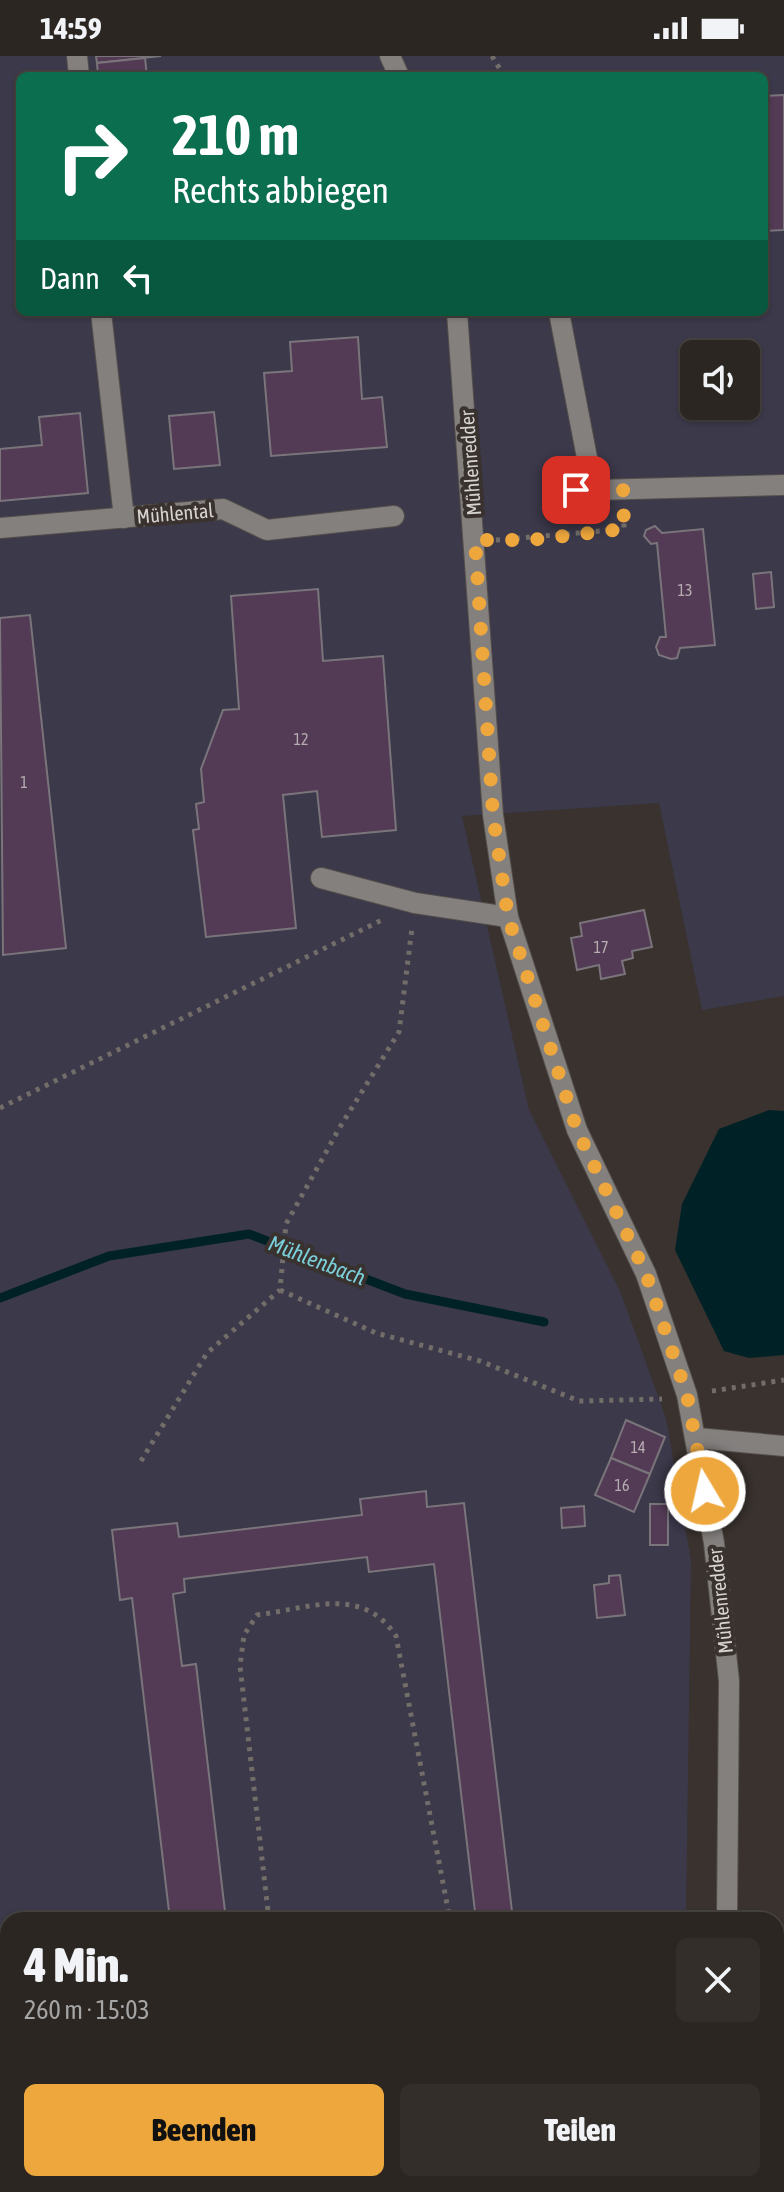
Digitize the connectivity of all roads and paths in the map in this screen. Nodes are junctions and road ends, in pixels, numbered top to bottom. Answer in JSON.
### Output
{"nodes":[{"id":1,"x":101,"y":316,"type":"edge"},
{"id":2,"x":457,"y":316,"type":"edge"},
{"id":3,"x":560,"y":316,"type":"edge"},
{"id":4,"x":784,"y":485,"type":"edge"},
{"id":5,"x":623,"y":487,"type":"junction"},
{"id":6,"x":593,"y":489,"type":"junction"},
{"id":7,"x":559,"y":491,"type":"dead end"},
{"id":8,"x":394,"y":516,"type":"dead end"},
{"id":9,"x":124,"y":518,"type":"junction"},
{"id":10,"x":0,"y":528,"type":"edge"},
{"id":11,"x":475,"y":540,"type":"junction"},
{"id":12,"x":321,"y":878,"type":"dead end"},
{"id":13,"x":415,"y":903,"type":"junction"},
{"id":14,"x":508,"y":917,"type":"junction"},
{"id":15,"x":0,"y":1108,"type":"edge"},
{"id":16,"x":280,"y":1290,"type":"junction"},
{"id":17,"x":784,"y":1380,"type":"edge"},
{"id":18,"x":687,"y":1395,"type":"junction"},
{"id":19,"x":697,"y":1438,"type":"junction"},
{"id":20,"x":784,"y":1446,"type":"edge"},
{"id":21,"x":141,"y":1461,"type":"dead end"},
{"id":22,"x":268,"y":1912,"type":"edge"},
{"id":23,"x":448,"y":1912,"type":"edge"},
{"id":24,"x":727,"y":1912,"type":"edge"}],
"edges":[{"from":1,"to":9,"type":"street"},
{"from":2,"to":11,"type":"street","name":"Mühlenredder"},
{"from":3,"to":6,"type":"street"},
{"from":4,"to":5,"type":"street"},
{"from":5,"to":6,"type":"street"},
{"from":5,"to":11,"type":"path"},
{"from":6,"to":7,"type":"street"},
{"from":8,"to":9,"type":"street","name":"Mühlental"},
{"from":9,"to":10,"type":"street","name":"Mühlental"},
{"from":11,"to":14,"type":"street","name":"Mühlenredder"},
{"from":12,"to":13,"type":"street"},
{"from":13,"to":14,"type":"street"},
{"from":13,"to":15,"type":"path"},
{"from":13,"to":16,"type":"path"},
{"from":14,"to":18,"type":"street","name":"Mühlenredder"},
{"from":16,"to":18,"type":"path"},
{"from":16,"to":21,"type":"path"},
{"from":17,"to":18,"type":"path"},
{"from":18,"to":19,"type":"street","name":"Mühlenredder"},
{"from":19,"to":20,"type":"street"},
{"from":19,"to":24,"type":"street","name":"Mühlenredder"},
{"from":22,"to":23,"type":"path"}]}
